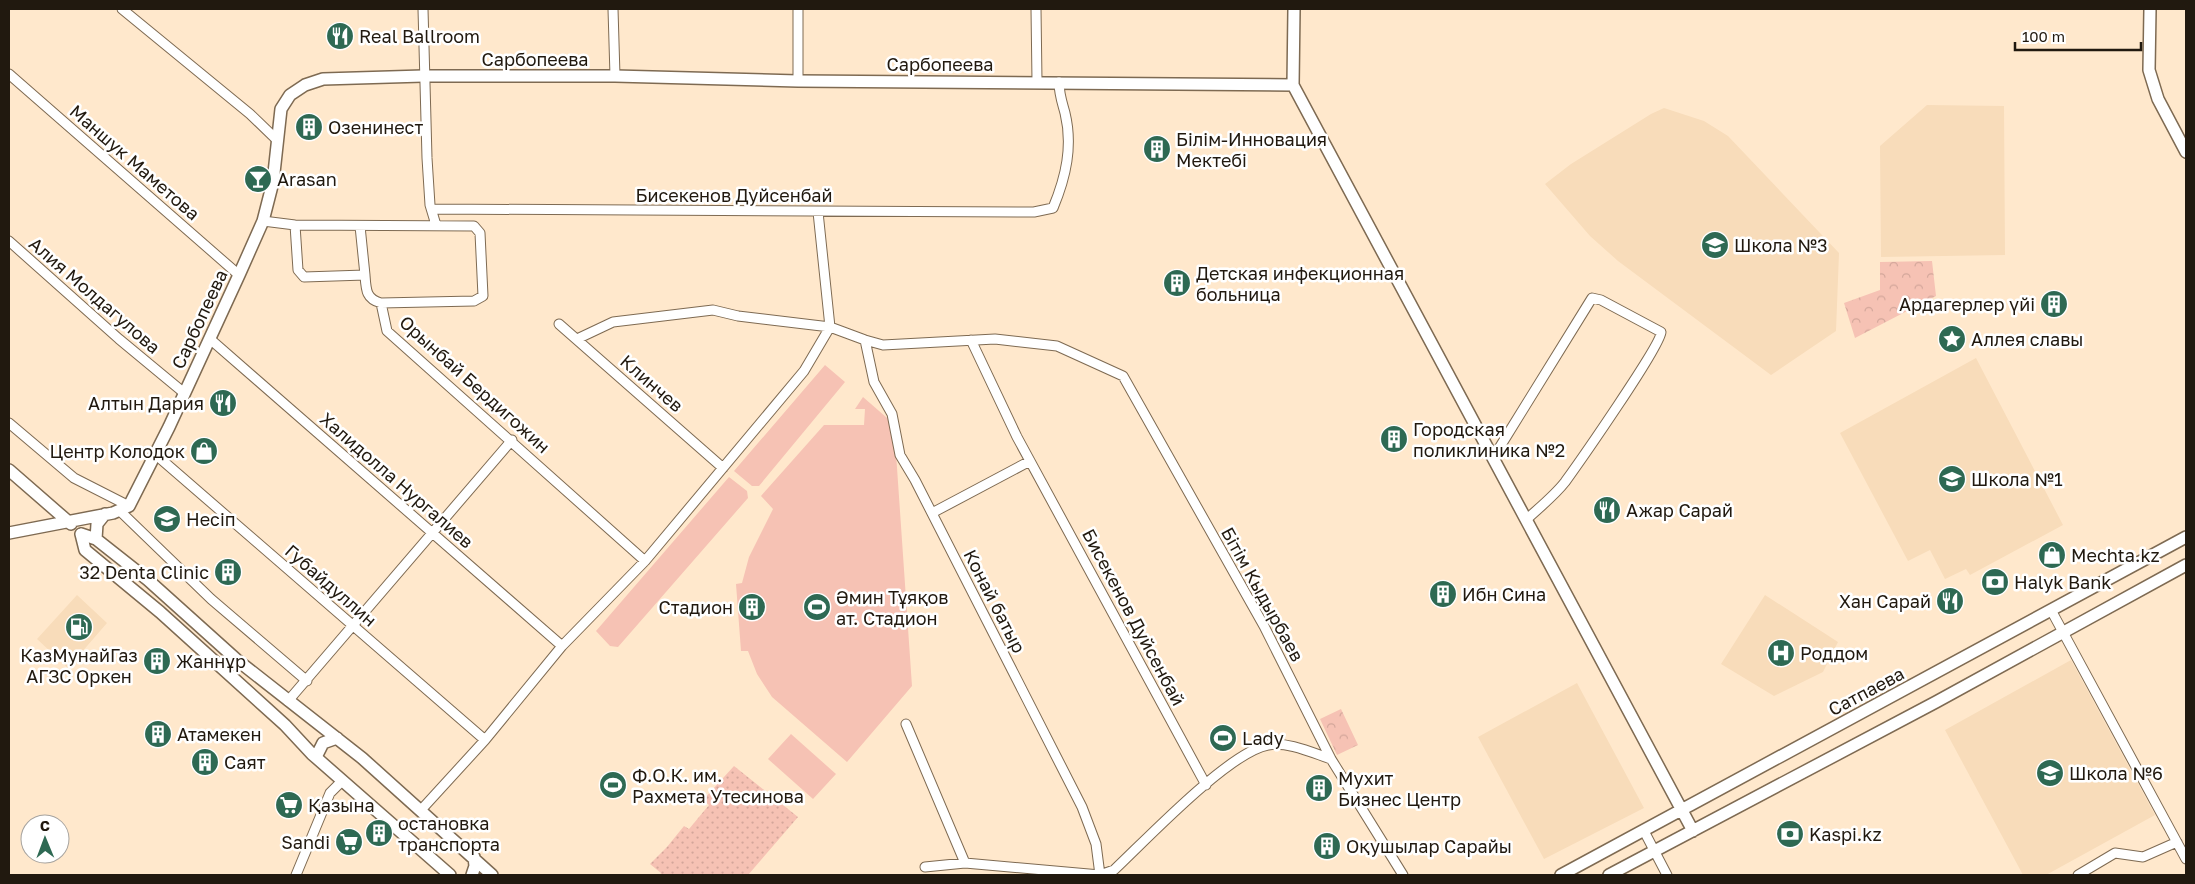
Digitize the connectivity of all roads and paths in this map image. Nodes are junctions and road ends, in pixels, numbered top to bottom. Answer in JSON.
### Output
{"nodes":[{"id":1,"x":122,"y":9,"type":"edge"},
{"id":2,"x":423,"y":9,"type":"edge"},
{"id":3,"x":614,"y":9,"type":"edge"},
{"id":4,"x":798,"y":9,"type":"edge"},
{"id":5,"x":1036,"y":9,"type":"edge"},
{"id":6,"x":1294,"y":9,"type":"edge"},
{"id":7,"x":2150,"y":9,"type":"edge"},
{"id":8,"x":9,"y":74,"type":"edge"},
{"id":9,"x":423,"y":76,"type":"junction"},
{"id":10,"x":615,"y":76,"type":"junction"},
{"id":11,"x":798,"y":81,"type":"junction"},
{"id":12,"x":1036,"y":81,"type":"junction"},
{"id":13,"x":1059,"y":82,"type":"junction"},
{"id":14,"x":1293,"y":85,"type":"junction"},
{"id":15,"x":277,"y":140,"type":"junction"},
{"id":16,"x":2186,"y":152,"type":"edge"},
{"id":17,"x":433,"y":209,"type":"junction"},
{"id":18,"x":818,"y":212,"type":"junction"},
{"id":19,"x":263,"y":221,"type":"junction"},
{"id":20,"x":295,"y":225,"type":"junction"},
{"id":21,"x":436,"y":225,"type":"junction"},
{"id":22,"x":360,"y":226,"type":"junction"},
{"id":23,"x":9,"y":242,"type":"edge"},
{"id":24,"x":239,"y":275,"type":"junction"},
{"id":25,"x":365,"y":275,"type":"junction"},
{"id":26,"x":381,"y":303,"type":"junction"},
{"id":27,"x":559,"y":324,"type":"dead end"},
{"id":28,"x":830,"y":327,"type":"junction"},
{"id":29,"x":210,"y":339,"type":"junction"},
{"id":30,"x":577,"y":339,"type":"junction"},
{"id":31,"x":865,"y":340,"type":"junction"},
{"id":32,"x":970,"y":340,"type":"junction"},
{"id":33,"x":184,"y":392,"type":"junction"},
{"id":34,"x":9,"y":423,"type":"edge"},
{"id":35,"x":512,"y":440,"type":"junction"},
{"id":36,"x":155,"y":454,"type":"junction"},
{"id":37,"x":1493,"y":458,"type":"junction"},
{"id":38,"x":1030,"y":461,"type":"junction"},
{"id":39,"x":723,"y":468,"type":"junction"},
{"id":40,"x":9,"y":470,"type":"edge"},
{"id":41,"x":124,"y":508,"type":"junction"},
{"id":42,"x":932,"y":513,"type":"junction"},
{"id":43,"x":105,"y":514,"type":"junction"},
{"id":44,"x":1527,"y":519,"type":"junction"},
{"id":45,"x":67,"y":520,"type":"junction"},
{"id":46,"x":434,"y":533,"type":"junction"},
{"id":47,"x":9,"y":534,"type":"edge"},
{"id":48,"x":81,"y":534,"type":"junction"},
{"id":49,"x":2186,"y":537,"type":"edge"},
{"id":50,"x":96,"y":539,"type":"junction"},
{"id":51,"x":645,"y":561,"type":"junction"},
{"id":52,"x":2186,"y":565,"type":"edge"},
{"id":53,"x":2051,"y":610,"type":"junction"},
{"id":54,"x":354,"y":627,"type":"junction"},
{"id":55,"x":2063,"y":631,"type":"junction"},
{"id":56,"x":562,"y":646,"type":"junction"},
{"id":57,"x":307,"y":681,"type":"junction"},
{"id":58,"x":288,"y":701,"type":"junction"},
{"id":59,"x":906,"y":724,"type":"dead end"},
{"id":60,"x":336,"y":738,"type":"junction"},
{"id":61,"x":485,"y":740,"type":"junction"},
{"id":62,"x":316,"y":757,"type":"junction"},
{"id":63,"x":1331,"y":759,"type":"junction"},
{"id":64,"x":342,"y":781,"type":"junction"},
{"id":65,"x":1206,"y":785,"type":"junction"},
{"id":66,"x":421,"y":810,"type":"junction"},
{"id":67,"x":1682,"y":810,"type":"junction"},
{"id":68,"x":1644,"y":831,"type":"junction"},
{"id":69,"x":1694,"y":831,"type":"junction"},
{"id":70,"x":2177,"y":842,"type":"junction"},
{"id":71,"x":1654,"y":851,"type":"junction"},
{"id":72,"x":474,"y":857,"type":"junction"},
{"id":73,"x":2186,"y":859,"type":"edge"},
{"id":74,"x":965,"y":863,"type":"junction"},
{"id":75,"x":925,"y":866,"type":"dead end"},
{"id":76,"x":296,"y":875,"type":"edge"},
{"id":77,"x":450,"y":875,"type":"edge"},
{"id":78,"x":472,"y":875,"type":"edge"},
{"id":79,"x":492,"y":875,"type":"edge"},
{"id":80,"x":1100,"y":875,"type":"edge"},
{"id":81,"x":1403,"y":875,"type":"edge"},
{"id":82,"x":1561,"y":875,"type":"edge"},
{"id":83,"x":1609,"y":875,"type":"edge"},
{"id":84,"x":1667,"y":875,"type":"edge"},
{"id":85,"x":2078,"y":875,"type":"edge"}],
"edges":[{"from":1,"to":15,"type":"street"},
{"from":2,"to":9,"type":"street"},
{"from":3,"to":10,"type":"street"},
{"from":4,"to":11,"type":"street"},
{"from":5,"to":12,"type":"street"},
{"from":6,"to":14,"type":"street"},
{"from":7,"to":16,"type":"street"},
{"from":8,"to":24,"type":"street","name":"Маншук Маметова"},
{"from":9,"to":10,"type":"street","name":"Сарбопеева"},
{"from":9,"to":15,"type":"street","name":"Сарбопеева"},
{"from":9,"to":17,"type":"street"},
{"from":10,"to":11,"type":"street","name":"Сарбопеева"},
{"from":11,"to":12,"type":"street","name":"Сарбопеева"},
{"from":12,"to":13,"type":"street","name":"Сарбопеева"},
{"from":13,"to":14,"type":"street","name":"Сарбопеева"},
{"from":13,"to":18,"type":"street","name":"Бисекенов Дуйсенбай"},
{"from":14,"to":37,"type":"street"},
{"from":15,"to":19,"type":"street","name":"Сарбопеева"},
{"from":17,"to":18,"type":"street","name":"Бисекенов Дуйсенбай"},
{"from":17,"to":21,"type":"street"},
{"from":18,"to":28,"type":"street"},
{"from":19,"to":20,"type":"street","name":"Орынбай Бердигожин"},
{"from":19,"to":24,"type":"street","name":"Сарбопеева"},
{"from":20,"to":22,"type":"street","name":"Орынбай Бердигожин"},
{"from":20,"to":25,"type":"street"},
{"from":21,"to":22,"type":"street","name":"Орынбай Бердигожин"},
{"from":21,"to":26,"type":"street","name":"Орынбай Бердигожин"},
{"from":22,"to":25,"type":"street"},
{"from":23,"to":33,"type":"street","name":"Алия Молдагулова"},
{"from":24,"to":29,"type":"street","name":"Сарбопеева"},
{"from":25,"to":26,"type":"street"},
{"from":26,"to":35,"type":"street","name":"Орынбай Бердигожин"},
{"from":27,"to":30,"type":"street","name":"Клинчев"},
{"from":28,"to":30,"type":"street","name":"Бiтiм Кыдырбаев"},
{"from":28,"to":31,"type":"street","name":"Бiтiм Кыдырбаев"},
{"from":28,"to":39,"type":"street"},
{"from":29,"to":33,"type":"street","name":"Сарбопеева"},
{"from":29,"to":46,"type":"street","name":"Халидолла Нургалиев"},
{"from":30,"to":39,"type":"street","name":"Клинчев"},
{"from":31,"to":32,"type":"street","name":"Бiтiм Кыдырбаев"},
{"from":31,"to":42,"type":"street","name":"Конай батыр"},
{"from":32,"to":38,"type":"street","name":"Бисекенов Дуйсенбай"},
{"from":32,"to":63,"type":"street","name":"Бiтiм Кыдырбаев"},
{"from":33,"to":36,"type":"street","name":"Сарбопеева"},
{"from":34,"to":41,"type":"street"},
{"from":35,"to":46,"type":"street"},
{"from":35,"to":51,"type":"street","name":"Орынбай Бердигожин"},
{"from":36,"to":41,"type":"street","name":"Сарбопеева"},
{"from":36,"to":54,"type":"street","name":"Губайдуллин"},
{"from":37,"to":44,"type":"street"},
{"from":37,"to":44,"type":"street"},
{"from":38,"to":42,"type":"street"},
{"from":38,"to":65,"type":"street","name":"Бисекенов Дуйсенбай"},
{"from":39,"to":51,"type":"street"},
{"from":40,"to":45,"type":"street"},
{"from":41,"to":43,"type":"street"},
{"from":41,"to":57,"type":"street"},
{"from":42,"to":80,"type":"street","name":"Конай батыр"},
{"from":43,"to":45,"type":"street"},
{"from":43,"to":50,"type":"street"},
{"from":44,"to":67,"type":"street"},
{"from":45,"to":47,"type":"street"},
{"from":45,"to":48,"type":"street"},
{"from":46,"to":54,"type":"street"},
{"from":46,"to":56,"type":"street","name":"Халидолла Нургалиев"},
{"from":48,"to":50,"type":"street"},
{"from":48,"to":62,"type":"street"},
{"from":49,"to":53,"type":"street","name":"Сатпаева"},
{"from":50,"to":58,"type":"street"},
{"from":51,"to":56,"type":"street"},
{"from":52,"to":55,"type":"street"},
{"from":53,"to":55,"type":"street"},
{"from":53,"to":67,"type":"street","name":"Сатпаева"},
{"from":54,"to":57,"type":"street"},
{"from":54,"to":61,"type":"street","name":"Губайдуллин"},
{"from":55,"to":69,"type":"street"},
{"from":55,"to":70,"type":"street"},
{"from":56,"to":61,"type":"street"},
{"from":57,"to":58,"type":"street"},
{"from":58,"to":60,"type":"street"},
{"from":59,"to":74,"type":"street"},
{"from":60,"to":62,"type":"street"},
{"from":60,"to":66,"type":"street"},
{"from":61,"to":66,"type":"street"},
{"from":62,"to":64,"type":"street"},
{"from":63,"to":65,"type":"street"},
{"from":63,"to":81,"type":"street","name":"Бiтiм Кыдырбаев"},
{"from":64,"to":76,"type":"street"},
{"from":64,"to":77,"type":"street"},
{"from":65,"to":80,"type":"street"},
{"from":66,"to":72,"type":"street"},
{"from":67,"to":68,"type":"street","name":"Сатпаева"},
{"from":67,"to":69,"type":"street"},
{"from":68,"to":71,"type":"street"},
{"from":68,"to":82,"type":"street","name":"Сатпаева"},
{"from":69,"to":71,"type":"street"},
{"from":70,"to":73,"type":"street"},
{"from":70,"to":85,"type":"street"},
{"from":71,"to":83,"type":"street"},
{"from":71,"to":84,"type":"street"},
{"from":72,"to":78,"type":"street"},
{"from":72,"to":79,"type":"street"},
{"from":74,"to":75,"type":"street"},
{"from":74,"to":80,"type":"street"}]}
